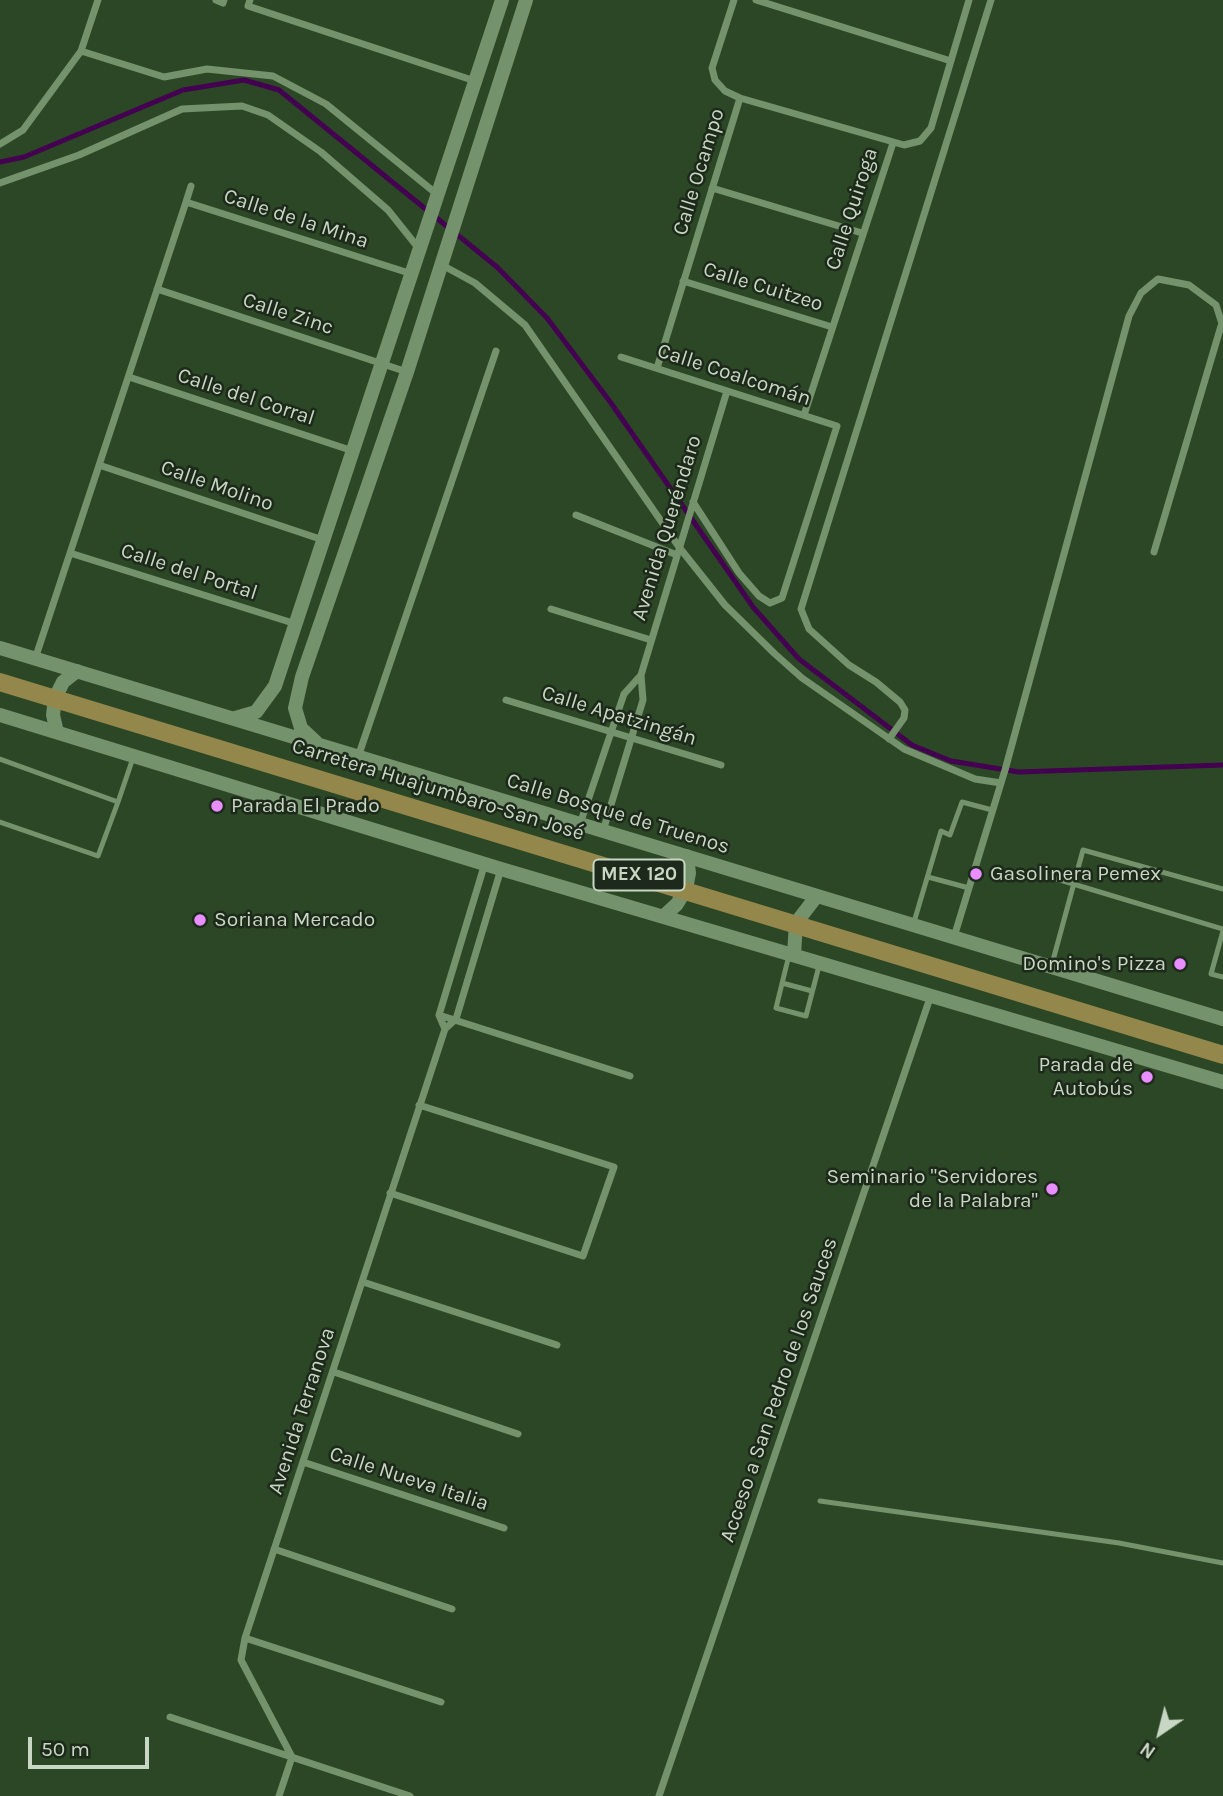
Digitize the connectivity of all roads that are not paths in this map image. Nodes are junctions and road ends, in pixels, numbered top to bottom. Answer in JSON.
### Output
{"nodes":[{"id":1,"x":98,"y":0,"type":"edge"},
{"id":2,"x":216,"y":0,"type":"edge"},
{"id":3,"x":224,"y":0,"type":"edge"},
{"id":4,"x":250,"y":0,"type":"edge"},
{"id":5,"x":502,"y":0,"type":"edge"},
{"id":6,"x":526,"y":0,"type":"edge"},
{"id":7,"x":734,"y":0,"type":"edge"},
{"id":8,"x":756,"y":0,"type":"edge"},
{"id":9,"x":969,"y":0,"type":"edge"},
{"id":10,"x":991,"y":0,"type":"edge"},
{"id":11,"x":81,"y":51,"type":"junction"},
{"id":12,"x":950,"y":61,"type":"junction"},
{"id":13,"x":475,"y":81,"type":"junction"},
{"id":14,"x":740,"y":98,"type":"junction"},
{"id":15,"x":892,"y":143,"type":"junction"},
{"id":16,"x":0,"y":144,"type":"edge"},
{"id":17,"x":0,"y":183,"type":"edge"},
{"id":18,"x":191,"y":186,"type":"dead end"},
{"id":19,"x":712,"y":188,"type":"junction"},
{"id":20,"x":186,"y":202,"type":"junction"},
{"id":21,"x":437,"y":202,"type":"junction"},
{"id":22,"x":862,"y":233,"type":"junction"},
{"id":23,"x":421,"y":250,"type":"junction"},
{"id":24,"x":442,"y":265,"type":"junction"},
{"id":25,"x":413,"y":274,"type":"junction"},
{"id":26,"x":683,"y":281,"type":"junction"},
{"id":27,"x":157,"y":289,"type":"junction"},
{"id":28,"x":1222,"y":326,"type":"edge"},
{"id":29,"x":832,"y":327,"type":"junction"},
{"id":30,"x":496,"y":351,"type":"dead end"},
{"id":31,"x":621,"y":356,"type":"dead end"},
{"id":32,"x":383,"y":364,"type":"junction"},
{"id":33,"x":657,"y":368,"type":"junction"},
{"id":34,"x":407,"y":372,"type":"junction"},
{"id":35,"x":129,"y":377,"type":"junction"},
{"id":36,"x":726,"y":391,"type":"junction"},
{"id":37,"x":804,"y":415,"type":"junction"},
{"id":38,"x":353,"y":450,"type":"junction"},
{"id":39,"x":99,"y":465,"type":"junction"},
{"id":40,"x":693,"y":502,"type":"junction"},
{"id":41,"x":576,"y":515,"type":"dead end"},
{"id":42,"x":323,"y":540,"type":"junction"},
{"id":43,"x":678,"y":551,"type":"junction"},
{"id":44,"x":1154,"y":552,"type":"dead end"},
{"id":45,"x":71,"y":553,"type":"junction"},
{"id":46,"x":551,"y":609,"type":"dead end"},
{"id":47,"x":296,"y":624,"type":"junction"},
{"id":48,"x":651,"y":639,"type":"junction"},
{"id":49,"x":0,"y":648,"type":"edge"},
{"id":50,"x":35,"y":659,"type":"junction"},
{"id":51,"x":281,"y":670,"type":"junction"},
{"id":52,"x":77,"y":671,"type":"junction"},
{"id":53,"x":641,"y":675,"type":"junction"},
{"id":54,"x":302,"y":677,"type":"junction"},
{"id":55,"x":0,"y":682,"type":"edge"},
{"id":56,"x":55,"y":698,"type":"junction"},
{"id":57,"x":506,"y":701,"type":"dead end"},
{"id":58,"x":0,"y":715,"type":"edge"},
{"id":59,"x":233,"y":719,"type":"junction"},
{"id":60,"x":57,"y":732,"type":"junction"},
{"id":61,"x":610,"y":732,"type":"junction"},
{"id":62,"x":890,"y":737,"type":"junction"},
{"id":63,"x":632,"y":739,"type":"junction"},
{"id":64,"x":320,"y":745,"type":"junction"},
{"id":65,"x":135,"y":755,"type":"junction"},
{"id":66,"x":358,"y":757,"type":"junction"},
{"id":67,"x":0,"y":759,"type":"edge"},
{"id":68,"x":721,"y":765,"type":"dead end"},
{"id":69,"x":1001,"y":783,"type":"junction"},
{"id":70,"x":118,"y":802,"type":"junction"},
{"id":71,"x":992,"y":810,"type":"junction"},
{"id":72,"x":0,"y":822,"type":"edge"},
{"id":73,"x":580,"y":824,"type":"junction"},
{"id":74,"x":603,"y":831,"type":"junction"},
{"id":75,"x":687,"y":856,"type":"junction"},
{"id":76,"x":485,"y":863,"type":"junction"},
{"id":77,"x":501,"y":869,"type":"junction"},
{"id":78,"x":928,"y":877,"type":"junction"},
{"id":79,"x":1050,"y":877,"type":"dead end"},
{"id":80,"x":1074,"y":884,"type":"junction"},
{"id":81,"x":968,"y":888,"type":"junction"},
{"id":82,"x":686,"y":889,"type":"junction"},
{"id":83,"x":1223,"y":889,"type":"edge"},
{"id":84,"x":816,"y":897,"type":"junction"},
{"id":85,"x":664,"y":916,"type":"junction"},
{"id":86,"x":796,"y":923,"type":"junction"},
{"id":87,"x":913,"y":925,"type":"junction"},
{"id":88,"x":1223,"y":930,"type":"edge"},
{"id":89,"x":954,"y":937,"type":"junction"},
{"id":90,"x":792,"y":955,"type":"junction"},
{"id":91,"x":819,"y":963,"type":"junction"},
{"id":92,"x":1051,"y":967,"type":"junction"},
{"id":93,"x":1223,"y":977,"type":"edge"},
{"id":94,"x":782,"y":983,"type":"junction"},
{"id":95,"x":812,"y":991,"type":"junction"},
{"id":96,"x":931,"y":995,"type":"junction"},
{"id":97,"x":439,"y":1015,"type":"junction"},
{"id":98,"x":456,"y":1019,"type":"junction"},
{"id":99,"x":1223,"y":1019,"type":"edge"},
{"id":100,"x":444,"y":1029,"type":"junction"},
{"id":101,"x":1223,"y":1055,"type":"edge"},
{"id":102,"x":630,"y":1076,"type":"dead end"},
{"id":103,"x":1223,"y":1082,"type":"edge"},
{"id":104,"x":419,"y":1105,"type":"junction"},
{"id":105,"x":390,"y":1194,"type":"junction"},
{"id":106,"x":362,"y":1282,"type":"junction"},
{"id":107,"x":556,"y":1345,"type":"dead end"},
{"id":108,"x":334,"y":1372,"type":"junction"},
{"id":109,"x":518,"y":1434,"type":"dead end"},
{"id":110,"x":303,"y":1462,"type":"junction"},
{"id":111,"x":820,"y":1501,"type":"dead end"},
{"id":112,"x":504,"y":1528,"type":"dead end"},
{"id":113,"x":274,"y":1549,"type":"junction"},
{"id":114,"x":1223,"y":1563,"type":"edge"},
{"id":115,"x":452,"y":1609,"type":"dead end"},
{"id":116,"x":245,"y":1638,"type":"junction"},
{"id":117,"x":441,"y":1702,"type":"dead end"},
{"id":118,"x":170,"y":1717,"type":"dead end"},
{"id":119,"x":292,"y":1757,"type":"junction"},
{"id":120,"x":279,"y":1796,"type":"edge"},
{"id":121,"x":410,"y":1796,"type":"edge"},
{"id":122,"x":659,"y":1796,"type":"edge"}],
"edges":[{"from":1,"to":11,"type":"street"},
{"from":2,"to":3,"type":"street"},
{"from":4,"to":13,"type":"street"},
{"from":5,"to":13,"type":"street"},
{"from":6,"to":24,"type":"street"},
{"from":7,"to":14,"type":"street","name":"Calle Ocampo"},
{"from":8,"to":12,"type":"street"},
{"from":9,"to":12,"type":"street","name":"Calle Quiroga"},
{"from":10,"to":62,"type":"street"},
{"from":11,"to":16,"type":"street"},
{"from":11,"to":21,"type":"street"},
{"from":12,"to":15,"type":"street","name":"Calle Quiroga"},
{"from":13,"to":21,"type":"street"},
{"from":14,"to":15,"type":"street"},
{"from":14,"to":19,"type":"street","name":"Calle Ocampo"},
{"from":15,"to":22,"type":"street","name":"Calle Quiroga"},
{"from":17,"to":23,"type":"street"},
{"from":18,"to":20,"type":"street"},
{"from":19,"to":22,"type":"street"},
{"from":19,"to":26,"type":"street","name":"Calle Ocampo"},
{"from":20,"to":25,"type":"street","name":"Calle de la Mina"},
{"from":20,"to":27,"type":"street"},
{"from":21,"to":23,"type":"street"},
{"from":22,"to":29,"type":"street","name":"Calle Quiroga"},
{"from":23,"to":25,"type":"street"},
{"from":24,"to":34,"type":"street"},
{"from":24,"to":43,"type":"street"},
{"from":25,"to":32,"type":"street"},
{"from":26,"to":29,"type":"street","name":"Calle Cuitzeo"},
{"from":26,"to":33,"type":"street","name":"Calle Ocampo"},
{"from":27,"to":32,"type":"street","name":"Calle Zinc"},
{"from":27,"to":35,"type":"street"},
{"from":28,"to":44,"type":"street"},
{"from":28,"to":69,"type":"street"},
{"from":29,"to":37,"type":"street","name":"Calle Quiroga"},
{"from":30,"to":66,"type":"street"},
{"from":31,"to":33,"type":"street","name":"Calle Coalcomán"},
{"from":32,"to":34,"type":"street","name":"Calle Zinc"},
{"from":32,"to":38,"type":"street"},
{"from":33,"to":36,"type":"street","name":"Calle Coalcomán"},
{"from":34,"to":54,"type":"street"},
{"from":35,"to":38,"type":"street","name":"Calle del Corral"},
{"from":35,"to":39,"type":"street"},
{"from":36,"to":37,"type":"street","name":"Calle Coalcomán"},
{"from":36,"to":40,"type":"street","name":"Avenida Queréndaro"},
{"from":37,"to":40,"type":"street","name":"Calle Coalcomán"},
{"from":38,"to":42,"type":"street"},
{"from":39,"to":42,"type":"street","name":"Calle Molino"},
{"from":39,"to":45,"type":"street"},
{"from":40,"to":43,"type":"street","name":"Avenida Queréndaro"},
{"from":41,"to":43,"type":"street"},
{"from":42,"to":47,"type":"street"},
{"from":43,"to":48,"type":"street","name":"Avenida Queréndaro"},
{"from":43,"to":62,"type":"street"},
{"from":45,"to":47,"type":"street","name":"Calle del Portal"},
{"from":45,"to":50,"type":"street"},
{"from":46,"to":48,"type":"street"},
{"from":47,"to":51,"type":"street"},
{"from":48,"to":53,"type":"street","name":"Avenida Queréndaro"},
{"from":49,"to":50,"type":"street","name":"Calle Bosque de Truenos"},
{"from":50,"to":52,"type":"street","name":"Calle Bosque de Truenos"},
{"from":51,"to":54,"type":"street"},
{"from":51,"to":59,"type":"street"},
{"from":52,"to":56,"type":"street"},
{"from":52,"to":59,"type":"street","name":"Calle Bosque de Truenos"},
{"from":53,"to":61,"type":"street","name":"Avenida Queréndaro"},
{"from":53,"to":63,"type":"street","name":"Avenida Queréndaro"},
{"from":54,"to":64,"type":"street"},
{"from":55,"to":56,"type":"main road","name":"Carretera Huajumbaro-San José","number":"MEX 120"},
{"from":56,"to":60,"type":"street"},
{"from":56,"to":82,"type":"main road","name":"Carretera Huajumbaro-San José","number":"MEX 120"},
{"from":57,"to":61,"type":"street","name":"Calle Apatzingán"},
{"from":58,"to":60,"type":"street"},
{"from":59,"to":64,"type":"street","name":"Calle Bosque de Truenos"},
{"from":60,"to":65,"type":"street"},
{"from":61,"to":63,"type":"street","name":"Calle Apatzingán"},
{"from":61,"to":73,"type":"street","name":"Avenida Queréndaro"},
{"from":62,"to":69,"type":"street"},
{"from":63,"to":68,"type":"street","name":"Calle Apatzingán"},
{"from":63,"to":74,"type":"street","name":"Avenida Queréndaro"},
{"from":64,"to":66,"type":"street","name":"Calle Bosque de Truenos"},
{"from":65,"to":70,"type":"lane"},
{"from":65,"to":76,"type":"street"},
{"from":66,"to":73,"type":"street","name":"Calle Bosque de Truenos"},
{"from":67,"to":70,"type":"lane"},
{"from":69,"to":71,"type":"street"},
{"from":70,"to":72,"type":"lane"},
{"from":71,"to":78,"type":"lane"},
{"from":71,"to":81,"type":"street"},
{"from":73,"to":74,"type":"street","name":"Calle Bosque de Truenos"},
{"from":74,"to":75,"type":"street","name":"Calle Bosque de Truenos"},
{"from":75,"to":82,"type":"street"},
{"from":75,"to":84,"type":"street","name":"Calle Bosque de Truenos"},
{"from":76,"to":77,"type":"street"},
{"from":76,"to":97,"type":"street"},
{"from":77,"to":85,"type":"street"},
{"from":77,"to":98,"type":"street"},
{"from":78,"to":81,"type":"lane"},
{"from":78,"to":87,"type":"lane"},
{"from":79,"to":80,"type":"lane"},
{"from":80,"to":83,"type":"lane"},
{"from":80,"to":88,"type":"lane"},
{"from":80,"to":92,"type":"lane"},
{"from":81,"to":89,"type":"street"},
{"from":82,"to":85,"type":"street"},
{"from":82,"to":86,"type":"main road","name":"Carretera Huajumbaro-San José","number":"MEX 120"},
{"from":84,"to":86,"type":"street"},
{"from":84,"to":87,"type":"street","name":"Calle Bosque de Truenos"},
{"from":85,"to":90,"type":"street"},
{"from":86,"to":90,"type":"street"},
{"from":86,"to":101,"type":"main road","name":"Carretera Huajumbaro-San José","number":"MEX 120"},
{"from":87,"to":89,"type":"street","name":"Calle Bosque de Truenos"},
{"from":88,"to":93,"type":"lane"},
{"from":89,"to":92,"type":"street","name":"Calle Bosque de Truenos"},
{"from":90,"to":91,"type":"street"},
{"from":90,"to":94,"type":"lane"},
{"from":91,"to":95,"type":"lane"},
{"from":91,"to":96,"type":"street"},
{"from":92,"to":99,"type":"street","name":"Calle Bosque de Truenos"},
{"from":94,"to":95,"type":"lane"},
{"from":94,"to":95,"type":"lane"},
{"from":96,"to":103,"type":"street"},
{"from":96,"to":122,"type":"street","name":"Acceso a San Pedro de los Sauces"},
{"from":97,"to":98,"type":"street"},
{"from":97,"to":100,"type":"street"},
{"from":98,"to":100,"type":"street"},
{"from":98,"to":102,"type":"street"},
{"from":100,"to":104,"type":"street","name":"Avenida Terranova"},
{"from":104,"to":105,"type":"street","name":"Avenida Terranova"},
{"from":104,"to":105,"type":"street"},
{"from":105,"to":106,"type":"street","name":"Avenida Terranova"},
{"from":106,"to":107,"type":"street"},
{"from":106,"to":108,"type":"street","name":"Avenida Terranova"},
{"from":108,"to":109,"type":"street"},
{"from":108,"to":110,"type":"street","name":"Avenida Terranova"},
{"from":110,"to":112,"type":"street","name":"Calle Nueva Italia"},
{"from":110,"to":113,"type":"street","name":"Avenida Terranova"},
{"from":111,"to":114,"type":"lane"},
{"from":113,"to":115,"type":"street"},
{"from":113,"to":116,"type":"street","name":"Avenida Terranova"},
{"from":116,"to":117,"type":"street"},
{"from":116,"to":119,"type":"street","name":"Avenida Terranova"},
{"from":118,"to":119,"type":"street"},
{"from":119,"to":120,"type":"street"},
{"from":119,"to":121,"type":"street"}]}
